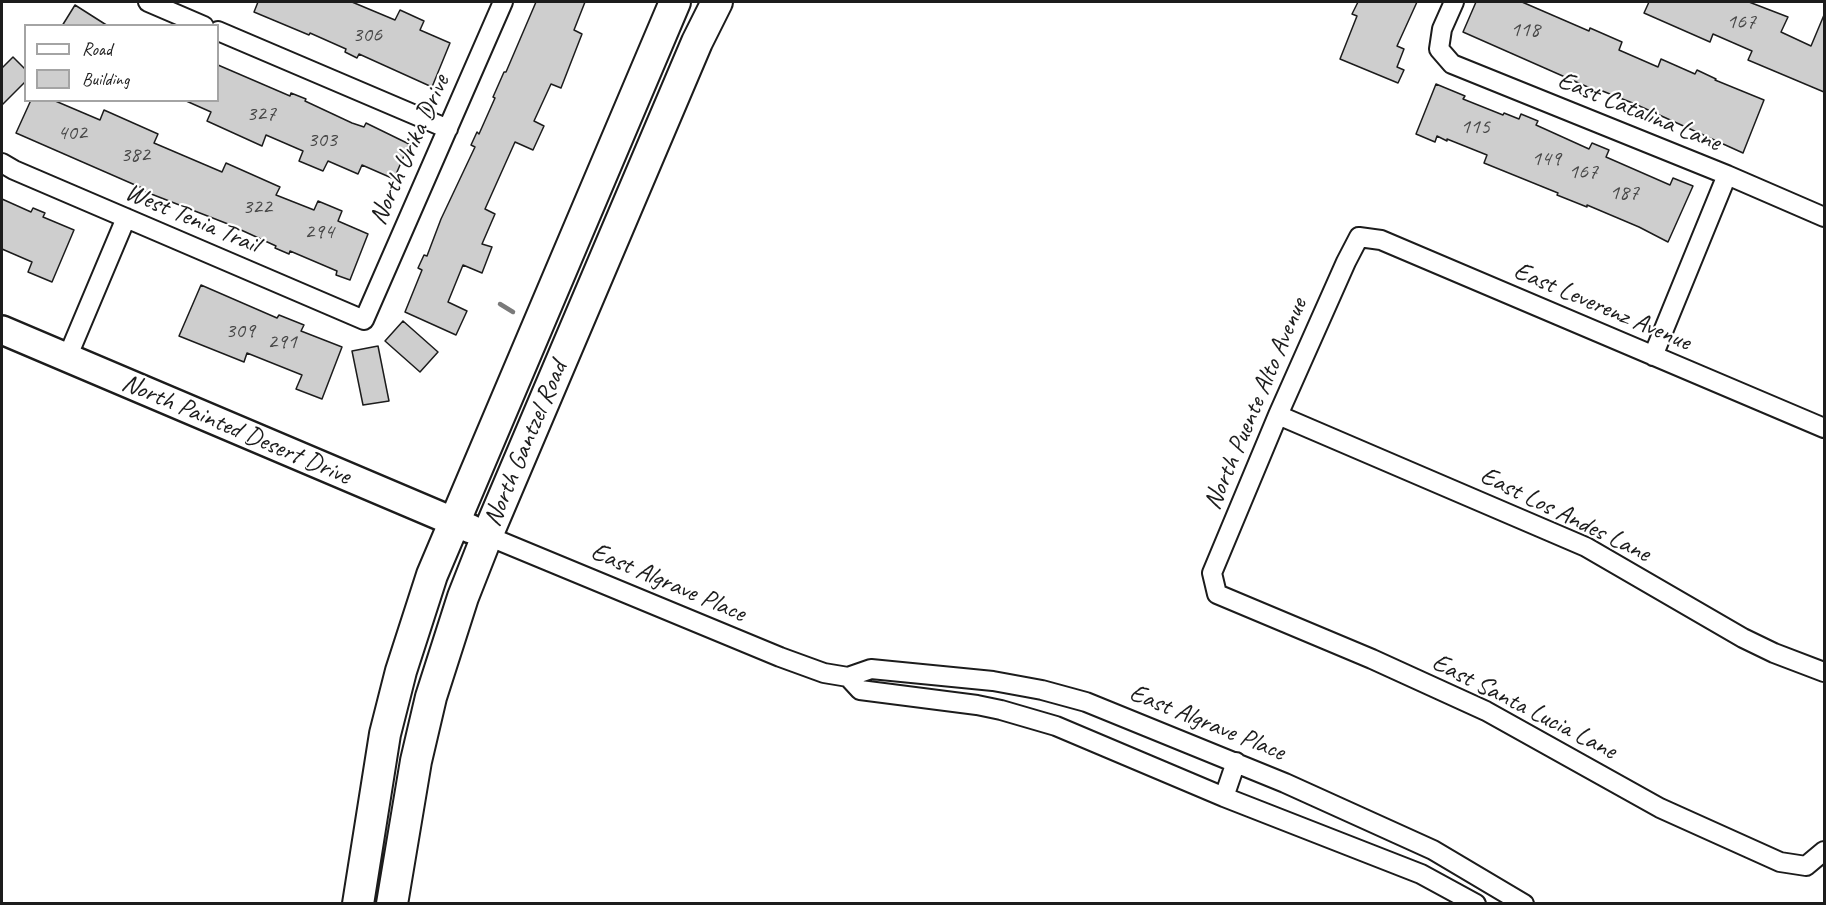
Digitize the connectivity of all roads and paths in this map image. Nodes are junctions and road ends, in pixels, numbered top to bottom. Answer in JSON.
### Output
{"nodes":[{"id":1,"x":148,"y":2,"type":"edge"},
{"id":2,"x":503,"y":2,"type":"edge"},
{"id":3,"x":675,"y":2,"type":"edge"},
{"id":4,"x":717,"y":2,"type":"edge"},
{"id":5,"x":1454,"y":2,"type":"edge"},
{"id":6,"x":199,"y":24,"type":"edge"},
{"id":7,"x":219,"y":31,"type":"edge"},
{"id":8,"x":448,"y":129,"type":"junction"},
{"id":9,"x":2,"y":163,"type":"edge"},
{"id":10,"x":1727,"y":175,"type":"junction"},
{"id":11,"x":1824,"y":217,"type":"edge"},
{"id":12,"x":126,"y":218,"type":"junction"},
{"id":13,"x":1359,"y":237,"type":"joint"},
{"id":14,"x":364,"y":320,"type":"joint"},
{"id":15,"x":2,"y":330,"type":"edge"},
{"id":16,"x":1653,"y":356,"type":"junction"},
{"id":17,"x":67,"y":358,"type":"junction"},
{"id":18,"x":1278,"y":415,"type":"junction"},
{"id":19,"x":1824,"y":428,"type":"edge"},
{"id":20,"x":471,"y":529,"type":"junction"},
{"id":21,"x":1217,"y":594,"type":"joint"},
{"id":22,"x":1824,"y":672,"type":"edge"},
{"id":23,"x":848,"y":677,"type":"junction"},
{"id":24,"x":1236,"y":762,"type":"junction"},
{"id":25,"x":1224,"y":797,"type":"junction"},
{"id":26,"x":1824,"y":851,"type":"edge"},
{"id":27,"x":358,"y":903,"type":"edge"},
{"id":28,"x":392,"y":903,"type":"edge"},
{"id":29,"x":1476,"y":903,"type":"edge"},
{"id":30,"x":1524,"y":903,"type":"edge"}],
"edges":[{"from":1,"to":6,"type":"street"},
{"from":2,"to":8,"type":"street","name":"North Urika Drive"},
{"from":3,"to":20,"type":"main road","name":"North Gantzel Road"},
{"from":4,"to":20,"type":"main road","name":"North Gantzel Road"},
{"from":5,"to":10,"type":"street","name":"East Catalina Lane"},
{"from":7,"to":8,"type":"street"},
{"from":8,"to":14,"type":"street","name":"North Urika Drive"},
{"from":9,"to":12,"type":"street","name":"West Tenia Trail"},
{"from":10,"to":11,"type":"street","name":"East Catalina Lane"},
{"from":10,"to":16,"type":"street"},
{"from":12,"to":14,"type":"street","name":"West Tenia Trail"},
{"from":12,"to":17,"type":"street"},
{"from":13,"to":16,"type":"street","name":"East Leverenz Avenue"},
{"from":13,"to":18,"type":"street","name":"North Puente Alto Avenue"},
{"from":15,"to":17,"type":"street","name":"North Painted Desert Drive"},
{"from":16,"to":19,"type":"street","name":"East Leverenz Avenue"},
{"from":17,"to":20,"type":"street","name":"North Painted Desert Drive"},
{"from":18,"to":21,"type":"street","name":"North Puente Alto Avenue"},
{"from":18,"to":22,"type":"street","name":"East Los Andes Lane"},
{"from":20,"to":23,"type":"street","name":"East Algrave Place"},
{"from":20,"to":27,"type":"main road","name":"North Gantzel Road"},
{"from":20,"to":28,"type":"main road","name":"North Gantzel Road"},
{"from":21,"to":26,"type":"street","name":"East Santa Lucia Lane"},
{"from":23,"to":24,"type":"street","name":"East Algrave Place"},
{"from":23,"to":25,"type":"street","name":"East Algrave Place"},
{"from":24,"to":25,"type":"street"},
{"from":24,"to":30,"type":"street","name":"East Algrave Place"},
{"from":25,"to":29,"type":"street","name":"East Algrave Place"}]}
